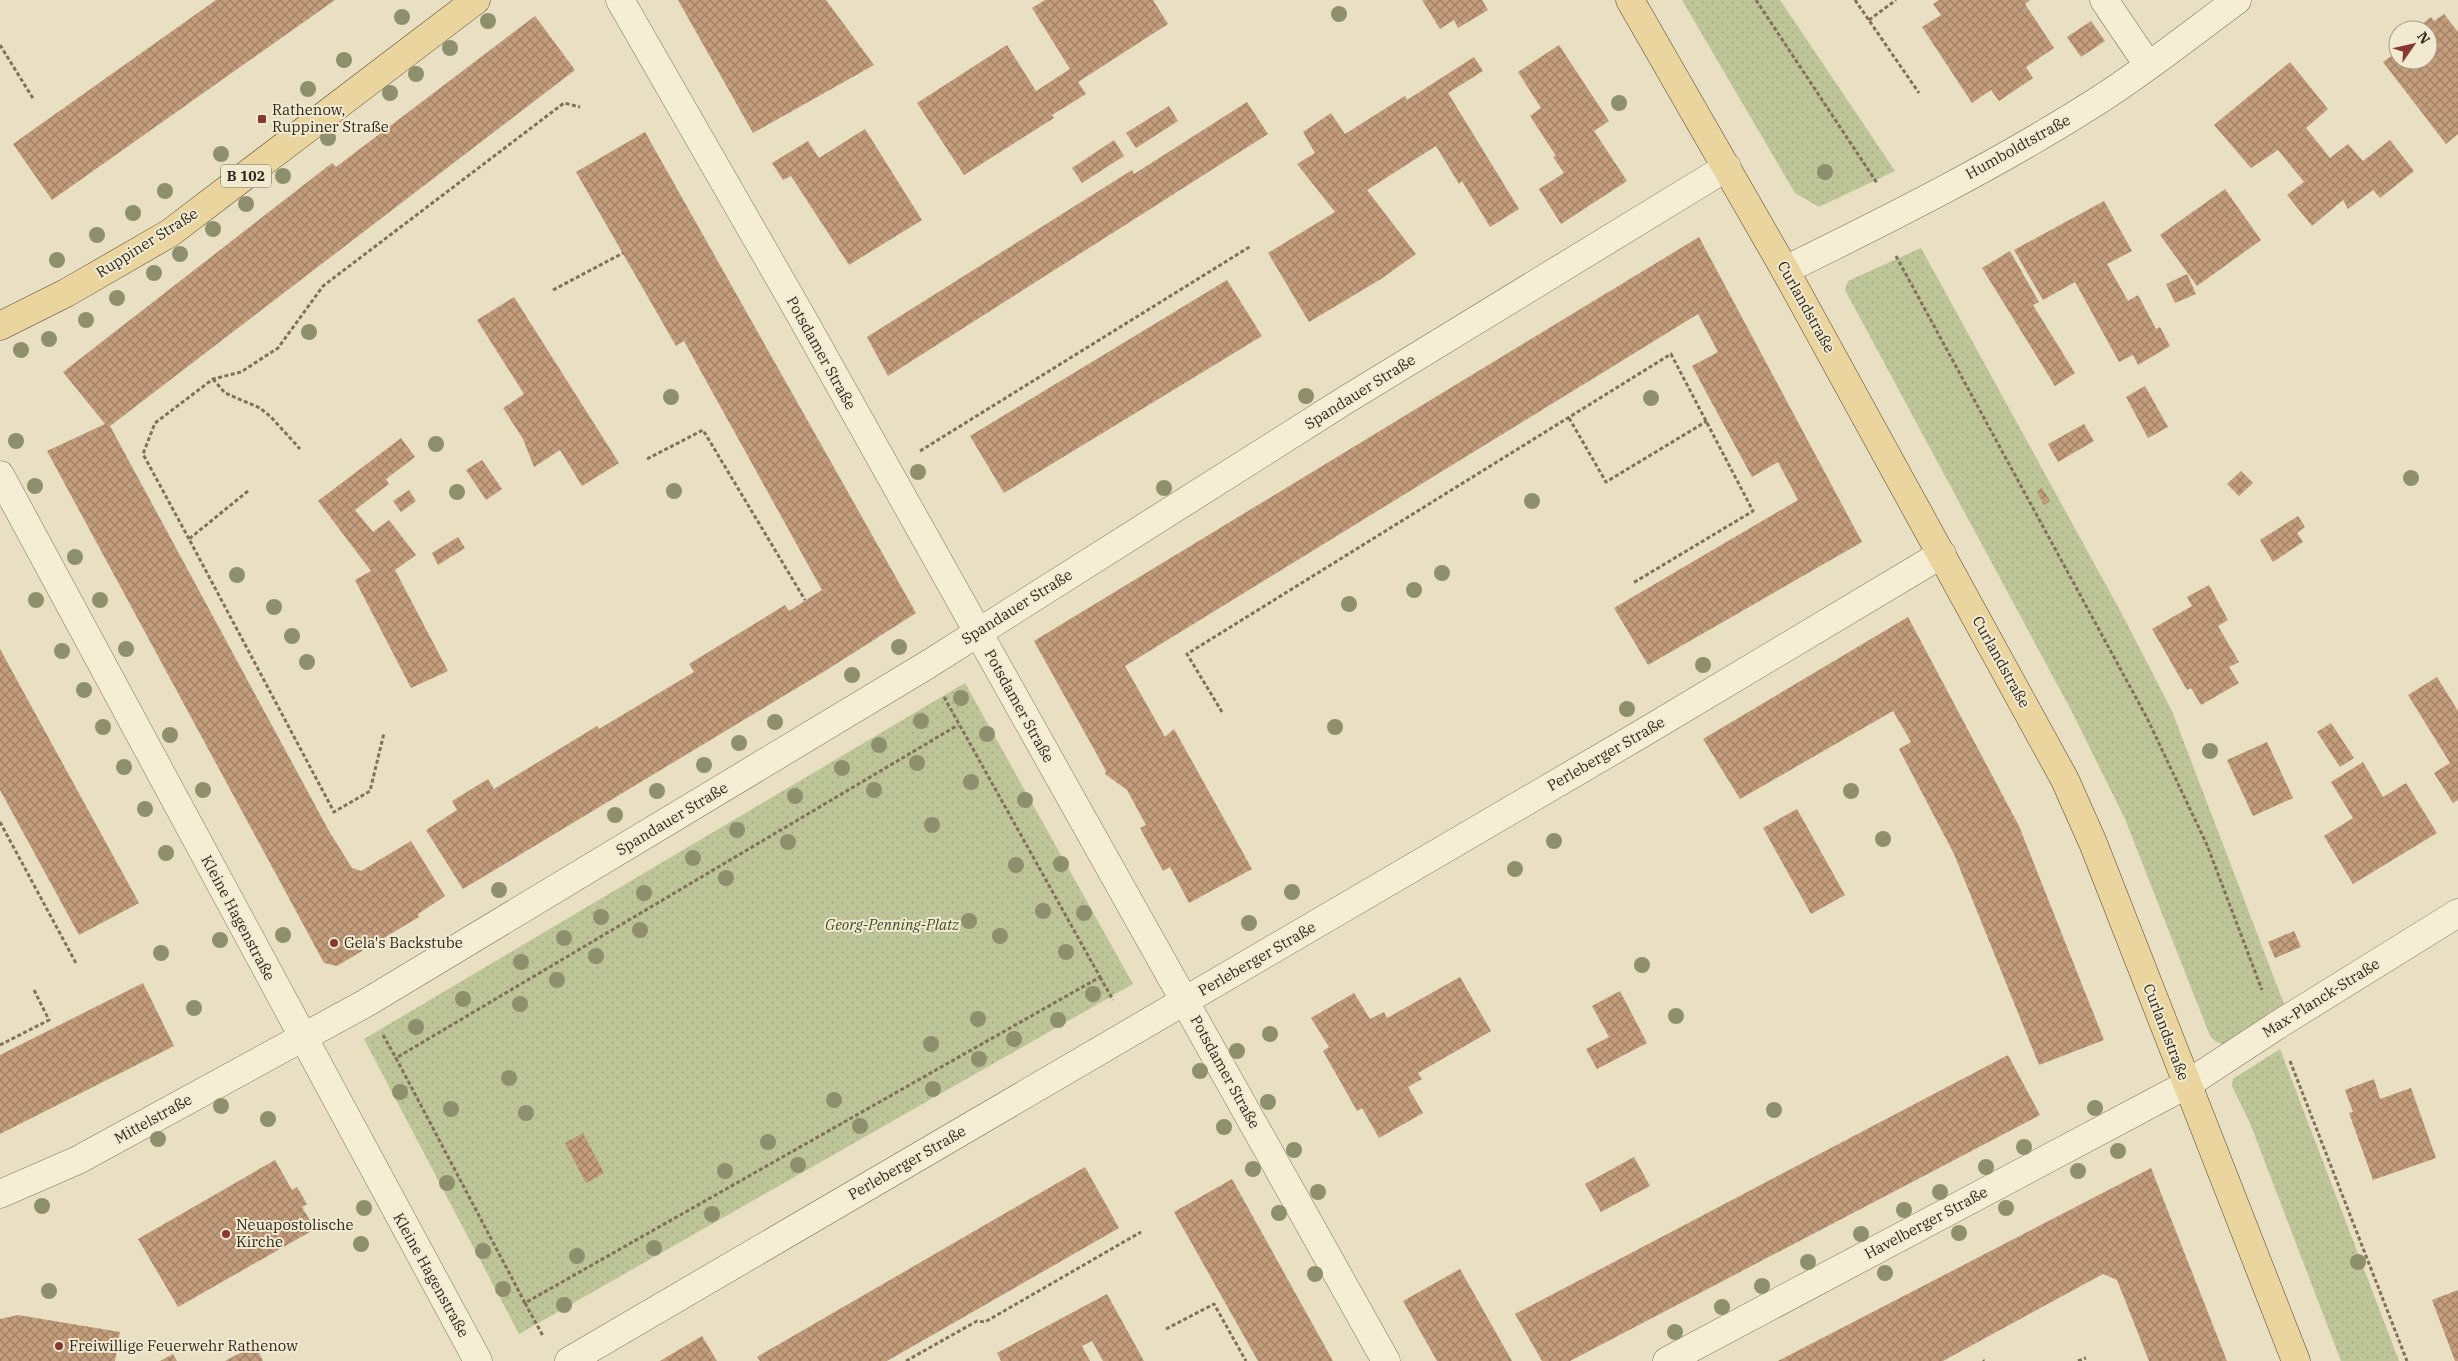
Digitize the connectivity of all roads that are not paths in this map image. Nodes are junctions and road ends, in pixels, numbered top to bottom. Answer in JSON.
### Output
{"nodes":[{"id":1,"x":476,"y":0,"type":"edge"},
{"id":2,"x":620,"y":0,"type":"edge"},
{"id":3,"x":1630,"y":0,"type":"edge"},
{"id":4,"x":2104,"y":0,"type":"edge"},
{"id":5,"x":2236,"y":0,"type":"edge"},
{"id":6,"x":2148,"y":65,"type":"junction"},
{"id":7,"x":1726,"y":167,"type":"junction"},
{"id":8,"x":1785,"y":270,"type":"junction"},
{"id":9,"x":0,"y":326,"type":"edge"},
{"id":10,"x":0,"y":475,"type":"edge"},
{"id":11,"x":1942,"y":554,"type":"junction"},
{"id":12,"x":978,"y":632,"type":"junction"},
{"id":13,"x":2458,"y":913,"type":"edge"},
{"id":14,"x":1186,"y":1001,"type":"junction"},
{"id":15,"x":302,"y":1037,"type":"junction"},
{"id":16,"x":2186,"y":1085,"type":"junction"},
{"id":17,"x":0,"y":1194,"type":"edge"},
{"id":18,"x":478,"y":1361,"type":"edge"},
{"id":19,"x":569,"y":1361,"type":"edge"},
{"id":20,"x":1386,"y":1361,"type":"edge"},
{"id":21,"x":1666,"y":1361,"type":"edge"},
{"id":22,"x":2296,"y":1361,"type":"edge"}],
"edges":[{"from":1,"to":9,"type":"main road","name":"Ruppiner Straße","number":"B 102"},
{"from":2,"to":12,"type":"street","name":"Potsdamer Straße"},
{"from":3,"to":7,"type":"main road","name":"Curlandstraße"},
{"from":4,"to":6,"type":"street"},
{"from":5,"to":6,"type":"street","name":"Humboldtstraße"},
{"from":6,"to":8,"type":"street","name":"Humboldtstraße"},
{"from":7,"to":8,"type":"main road","name":"Curlandstraße"},
{"from":7,"to":12,"type":"street","name":"Spandauer Straße"},
{"from":8,"to":11,"type":"main road","name":"Curlandstraße"},
{"from":10,"to":15,"type":"street","name":"Kleine Hagenstraße"},
{"from":11,"to":14,"type":"street","name":"Perleberger Straße"},
{"from":11,"to":16,"type":"main road","name":"Curlandstraße"},
{"from":12,"to":14,"type":"street","name":"Potsdamer Straße"},
{"from":12,"to":15,"type":"street","name":"Spandauer Straße"},
{"from":13,"to":16,"type":"street","name":"Max-Planck-Straße"},
{"from":14,"to":19,"type":"street","name":"Perleberger Straße"},
{"from":14,"to":20,"type":"street","name":"Potsdamer Straße"},
{"from":15,"to":17,"type":"street","name":"Mittelstraße"},
{"from":15,"to":18,"type":"street","name":"Kleine Hagenstraße"},
{"from":16,"to":21,"type":"street","name":"Havelberger Straße"},
{"from":16,"to":22,"type":"main road","name":"Curlandstraße"}]}
